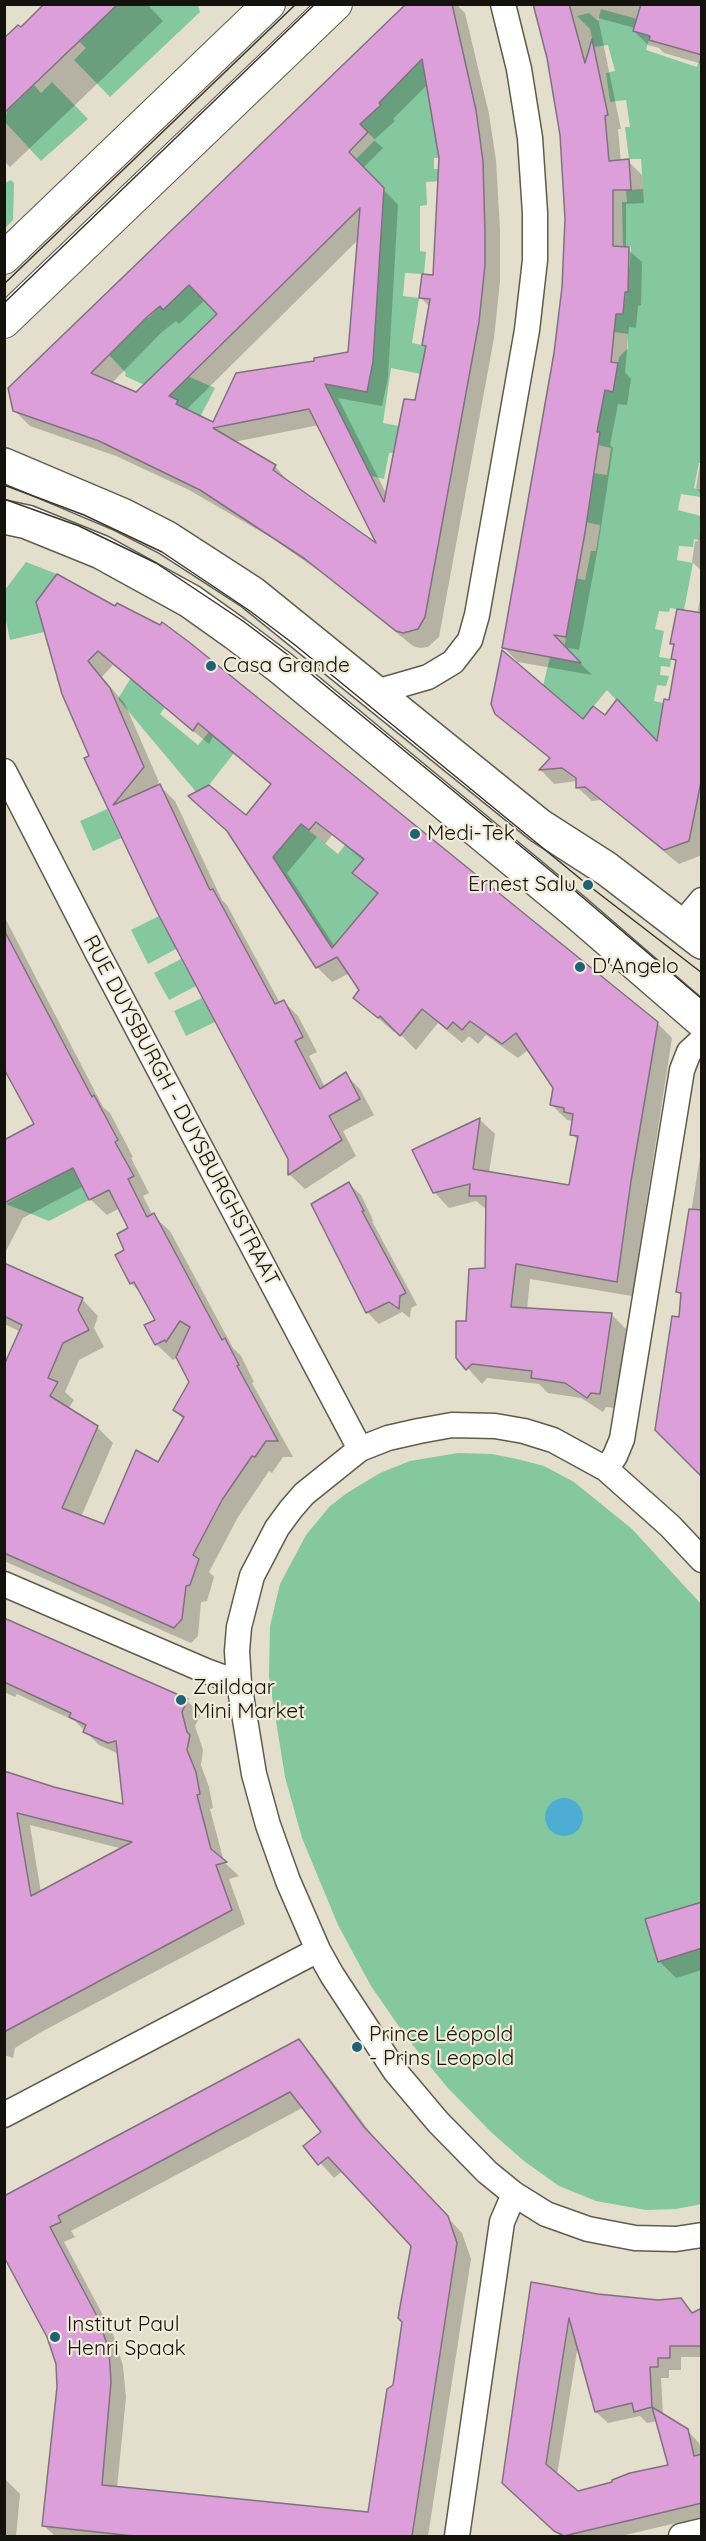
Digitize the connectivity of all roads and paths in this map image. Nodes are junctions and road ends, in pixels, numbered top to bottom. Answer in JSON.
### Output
{"nodes":[{"id":1,"x":269,"y":4,"type":"edge"},
{"id":2,"x":336,"y":4,"type":"edge"},
{"id":3,"x":502,"y":4,"type":"edge"},
{"id":4,"x":4,"y":258,"type":"edge"},
{"id":5,"x":4,"y":322,"type":"edge"},
{"id":6,"x":4,"y":465,"type":"edge"},
{"id":7,"x":4,"y":517,"type":"edge"},
{"id":8,"x":375,"y":692,"type":"junction"},
{"id":9,"x":4,"y":771,"type":"edge"},
{"id":10,"x":702,"y":900,"type":"edge"},
{"id":11,"x":691,"y":934,"type":"edge"},
{"id":12,"x":702,"y":1021,"type":"edge"},
{"id":13,"x":702,"y":1040,"type":"edge"},
{"id":14,"x":360,"y":1449,"type":"junction"},
{"id":15,"x":606,"y":1469,"type":"junction"},
{"id":16,"x":702,"y":1560,"type":"edge"},
{"id":17,"x":4,"y":1584,"type":"edge"},
{"id":18,"x":239,"y":1683,"type":"junction"},
{"id":19,"x":318,"y":1950,"type":"junction"},
{"id":20,"x":4,"y":2115,"type":"edge"},
{"id":21,"x":514,"y":2194,"type":"junction"},
{"id":22,"x":702,"y":2235,"type":"edge"},
{"id":23,"x":702,"y":2531,"type":"edge"},
{"id":24,"x":457,"y":2536,"type":"edge"},
{"id":25,"x":681,"y":2536,"type":"edge"}],
"edges":[{"from":1,"to":4,"type":"street"},
{"from":2,"to":5,"type":"street"},
{"from":3,"to":8,"type":"street"},
{"from":6,"to":8,"type":"main road"},
{"from":7,"to":12,"type":"main road"},
{"from":8,"to":11,"type":"main road"},
{"from":9,"to":14,"type":"street","name":"RUE DUYSBURGH - DUYSBURGHSTRAAT"},
{"from":10,"to":11,"type":"street"},
{"from":13,"to":15,"type":"street"},
{"from":14,"to":15,"type":"street"},
{"from":14,"to":18,"type":"street"},
{"from":15,"to":16,"type":"street"},
{"from":17,"to":18,"type":"street"},
{"from":18,"to":19,"type":"street"},
{"from":19,"to":20,"type":"street"},
{"from":19,"to":21,"type":"street"},
{"from":21,"to":22,"type":"street"},
{"from":21,"to":24,"type":"street"},
{"from":23,"to":25,"type":"street"}]}
